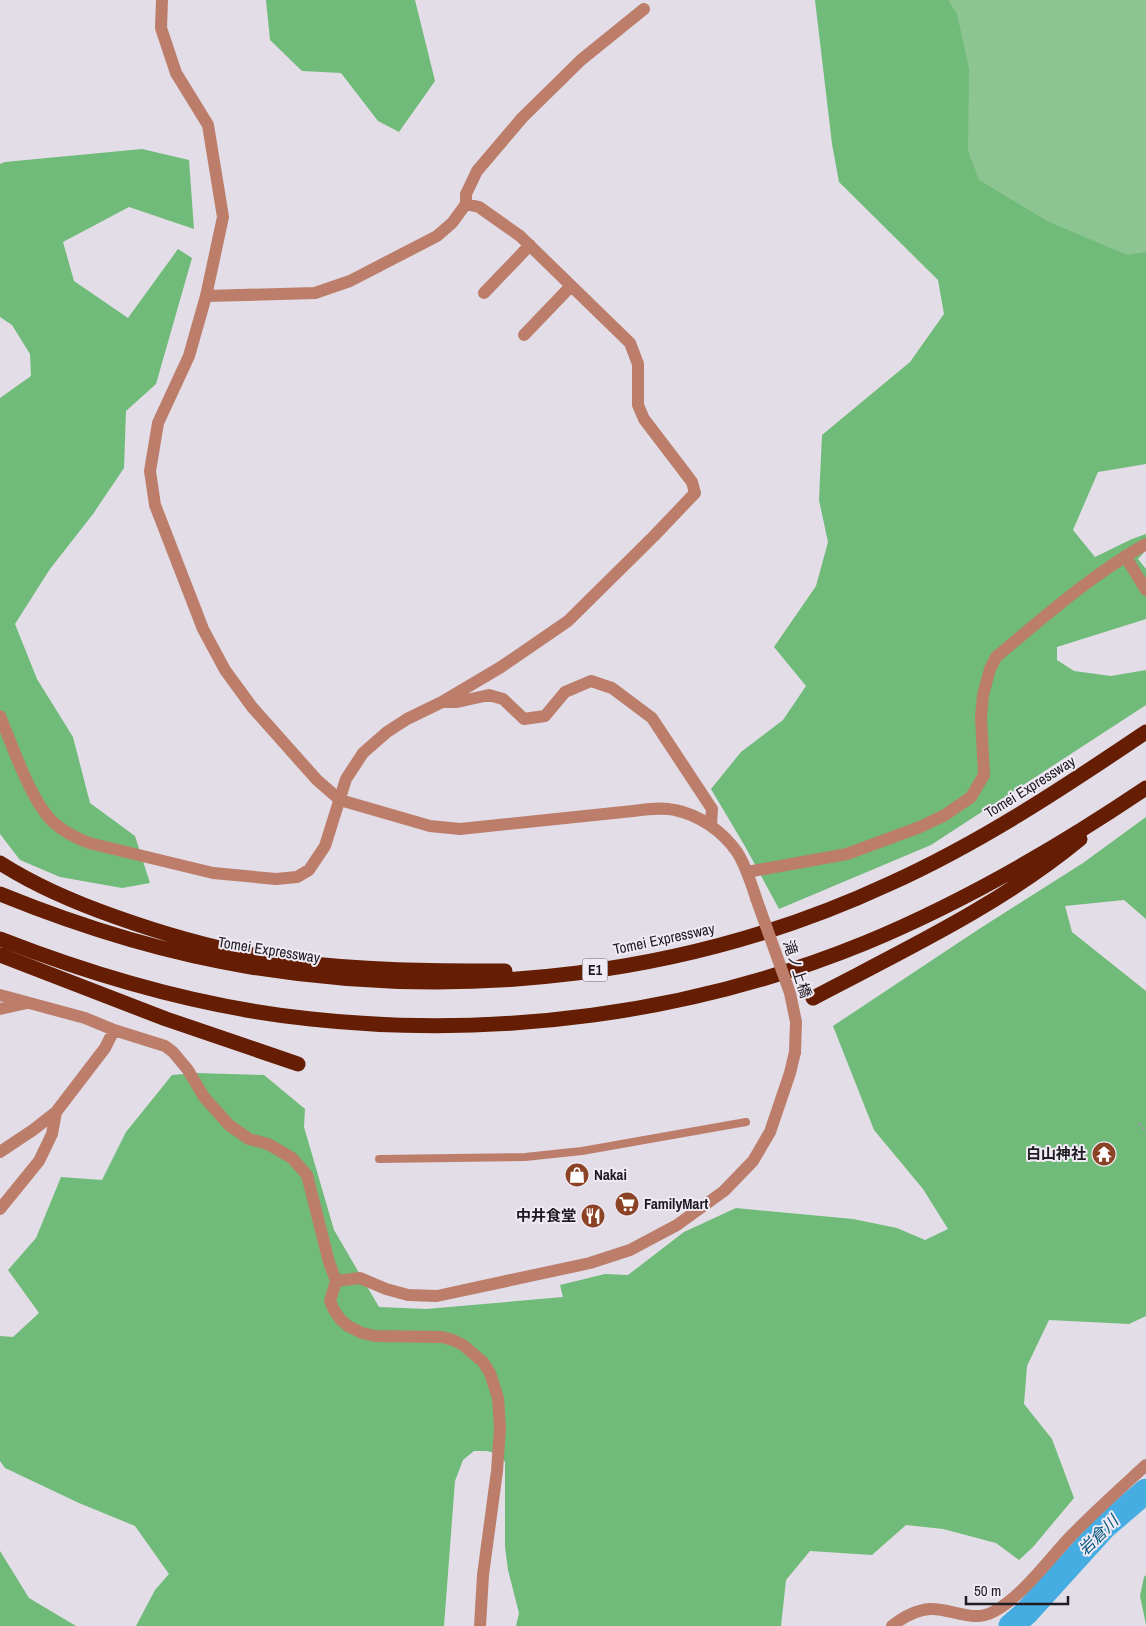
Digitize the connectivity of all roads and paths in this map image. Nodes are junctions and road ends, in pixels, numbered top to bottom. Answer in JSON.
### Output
{"nodes":[{"id":1,"x":162,"y":0,"type":"edge"},
{"id":2,"x":644,"y":9,"type":"dead end"},
{"id":3,"x":466,"y":204,"type":"junction"},
{"id":4,"x":530,"y":246,"type":"junction"},
{"id":5,"x":571,"y":286,"type":"junction"},
{"id":6,"x":484,"y":293,"type":"dead end"},
{"id":7,"x":206,"y":296,"type":"junction"},
{"id":8,"x":524,"y":335,"type":"dead end"},
{"id":9,"x":1146,"y":544,"type":"edge"},
{"id":10,"x":1125,"y":556,"type":"junction"},
{"id":11,"x":1146,"y":590,"type":"edge"},
{"id":12,"x":442,"y":702,"type":"junction"},
{"id":13,"x":0,"y":716,"type":"edge"},
{"id":14,"x":1146,"y":732,"type":"edge"},
{"id":15,"x":1146,"y":788,"type":"edge"},
{"id":16,"x":340,"y":800,"type":"junction"},
{"id":17,"x":1121,"y":804,"type":"junction"},
{"id":18,"x":711,"y":825,"type":"junction"},
{"id":19,"x":0,"y":863,"type":"edge"},
{"id":20,"x":747,"y":872,"type":"junction"},
{"id":21,"x":0,"y":894,"type":"edge"},
{"id":22,"x":0,"y":939,"type":"edge"},
{"id":23,"x":0,"y":955,"type":"edge"},
{"id":24,"x":579,"y":973,"type":"junction"},
{"id":25,"x":0,"y":995,"type":"edge"},
{"id":26,"x":813,"y":998,"type":"dead end"},
{"id":27,"x":27,"y":1003,"type":"junction"},
{"id":28,"x":0,"y":1010,"type":"edge"},
{"id":29,"x":114,"y":1030,"type":"junction"},
{"id":30,"x":298,"y":1064,"type":"dead end"},
{"id":31,"x":56,"y":1112,"type":"junction"},
{"id":32,"x":746,"y":1122,"type":"dead end"},
{"id":33,"x":1139,"y":1124,"type":"dead end"},
{"id":34,"x":1146,"y":1131,"type":"edge"},
{"id":35,"x":0,"y":1152,"type":"edge"},
{"id":36,"x":379,"y":1159,"type":"dead end"},
{"id":37,"x":0,"y":1209,"type":"edge"},
{"id":38,"x":336,"y":1281,"type":"junction"},
{"id":39,"x":1146,"y":1465,"type":"edge"},
{"id":40,"x":480,"y":1626,"type":"edge"},
{"id":41,"x":892,"y":1626,"type":"edge"}],
"edges":[{"from":1,"to":7,"type":"street"},
{"from":2,"to":3,"type":"street"},
{"from":3,"to":4,"type":"street"},
{"from":3,"to":7,"type":"street"},
{"from":4,"to":5,"type":"street"},
{"from":4,"to":6,"type":"street"},
{"from":5,"to":8,"type":"street"},
{"from":5,"to":12,"type":"street"},
{"from":7,"to":16,"type":"street"},
{"from":9,"to":10,"type":"street"},
{"from":10,"to":11,"type":"street"},
{"from":10,"to":20,"type":"street"},
{"from":12,"to":16,"type":"street"},
{"from":12,"to":18,"type":"street"},
{"from":13,"to":16,"type":"street"},
{"from":14,"to":24,"type":"highway","name":"Tomei Expressway","number":"E1"},
{"from":15,"to":17,"type":"highway"},
{"from":16,"to":18,"type":"street"},
{"from":17,"to":22,"type":"highway"},
{"from":17,"to":26,"type":"highway"},
{"from":18,"to":20,"type":"street","name":"滝ノ上橋"},
{"from":19,"to":24,"type":"highway"},
{"from":20,"to":38,"type":"street","name":"滝ノ上橋","bridge":true},
{"from":21,"to":24,"type":"highway","name":"Tomei Expressway","number":"E1"},
{"from":23,"to":30,"type":"highway"},
{"from":25,"to":27,"type":"street"},
{"from":27,"to":28,"type":"street"},
{"from":27,"to":29,"type":"street"},
{"from":29,"to":31,"type":"street"},
{"from":29,"to":38,"type":"street"},
{"from":31,"to":35,"type":"street"},
{"from":31,"to":37,"type":"street"},
{"from":32,"to":36,"type":"lane"},
{"from":33,"to":34,"type":"path"},
{"from":38,"to":40,"type":"street"},
{"from":39,"to":41,"type":"street"}]}
